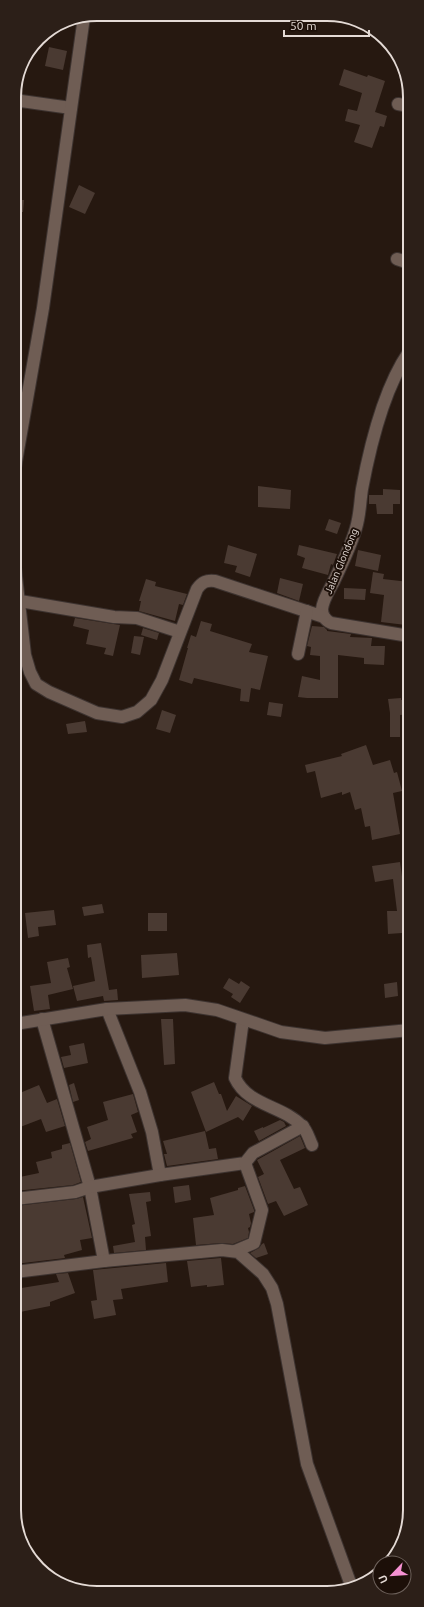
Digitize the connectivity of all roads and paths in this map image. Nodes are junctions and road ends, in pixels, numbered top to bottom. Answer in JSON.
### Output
{"nodes":[{"id":1,"x":83,"y":23,"type":"edge"},
{"id":2,"x":21,"y":101,"type":"edge"},
{"id":3,"x":71,"y":108,"type":"junction"},
{"id":4,"x":397,"y":259,"type":"dead end"},
{"id":5,"x":403,"y":261,"type":"edge"},
{"id":6,"x":403,"y":361,"type":"edge"},
{"id":7,"x":21,"y":433,"type":"edge"},
{"id":8,"x":21,"y":601,"type":"edge"},
{"id":9,"x":307,"y":611,"type":"junction"},
{"id":10,"x":21,"y":612,"type":"edge"},
{"id":11,"x":324,"y":617,"type":"junction"},
{"id":12,"x":180,"y":632,"type":"junction"},
{"id":13,"x":403,"y":635,"type":"edge"},
{"id":14,"x":298,"y":654,"type":"dead end"},
{"id":15,"x":107,"y":1009,"type":"junction"},
{"id":16,"x":42,"y":1019,"type":"junction"},
{"id":17,"x":243,"y":1020,"type":"junction"},
{"id":18,"x":21,"y":1023,"type":"edge"},
{"id":19,"x":403,"y":1031,"type":"edge"},
{"id":20,"x":303,"y":1126,"type":"junction"},
{"id":21,"x":312,"y":1145,"type":"dead end"},
{"id":22,"x":245,"y":1163,"type":"junction"},
{"id":23,"x":160,"y":1175,"type":"junction"},
{"id":24,"x":90,"y":1187,"type":"junction"},
{"id":25,"x":21,"y":1198,"type":"edge"},
{"id":26,"x":235,"y":1251,"type":"junction"},
{"id":27,"x":104,"y":1261,"type":"junction"},
{"id":28,"x":21,"y":1271,"type":"edge"},
{"id":29,"x":350,"y":1582,"type":"edge"}],
"edges":[{"from":1,"to":3,"type":"street"},
{"from":2,"to":3,"type":"street"},
{"from":3,"to":7,"type":"street"},
{"from":4,"to":5,"type":"street"},
{"from":6,"to":11,"type":"street","name":"Jalan Glondong"},
{"from":8,"to":12,"type":"street"},
{"from":9,"to":11,"type":"street"},
{"from":9,"to":12,"type":"street"},
{"from":9,"to":14,"type":"street"},
{"from":10,"to":12,"type":"street"},
{"from":11,"to":13,"type":"street"},
{"from":15,"to":16,"type":"street"},
{"from":15,"to":17,"type":"street"},
{"from":15,"to":23,"type":"street"},
{"from":16,"to":18,"type":"street"},
{"from":16,"to":24,"type":"street"},
{"from":17,"to":19,"type":"street"},
{"from":17,"to":20,"type":"street"},
{"from":20,"to":21,"type":"street"},
{"from":20,"to":22,"type":"street"},
{"from":22,"to":23,"type":"street"},
{"from":22,"to":26,"type":"street"},
{"from":23,"to":24,"type":"street"},
{"from":24,"to":25,"type":"street"},
{"from":24,"to":27,"type":"street"},
{"from":26,"to":27,"type":"street"},
{"from":26,"to":29,"type":"street"},
{"from":27,"to":28,"type":"street"}]}
